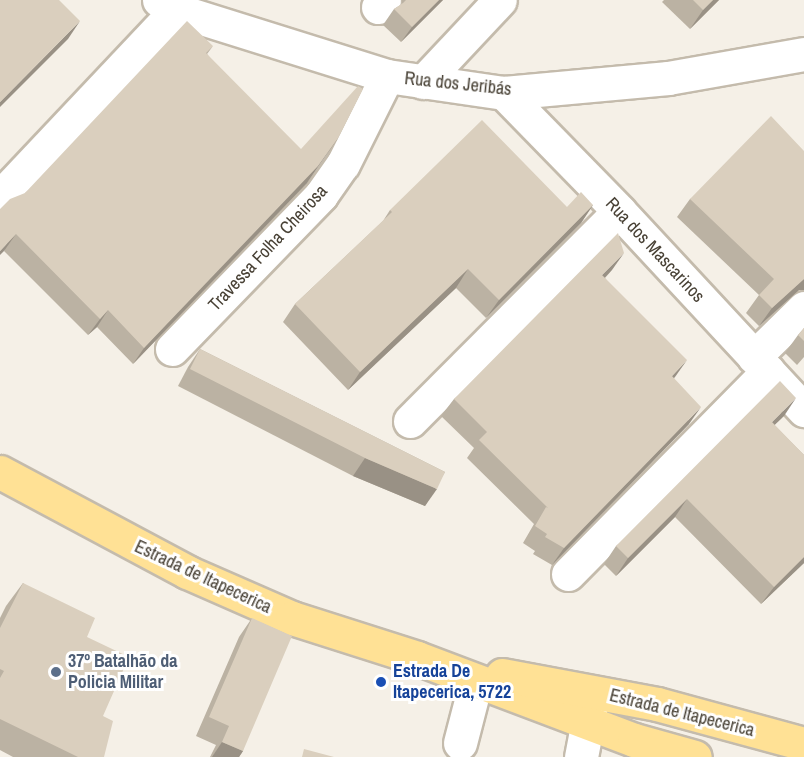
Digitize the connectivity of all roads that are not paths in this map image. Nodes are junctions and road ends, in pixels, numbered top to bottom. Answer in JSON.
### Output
{"nodes":[{"id":1,"x":500,"y":0,"type":"edge"},
{"id":2,"x":168,"y":5,"type":"edge"},
{"id":3,"x":804,"y":54,"type":"edge"},
{"id":4,"x":387,"y":76,"type":"junction"},
{"id":5,"x":423,"y":82,"type":"junction"},
{"id":6,"x":504,"y":93,"type":"junction"},
{"id":7,"x":0,"y":197,"type":"edge"},
{"id":8,"x":619,"y":211,"type":"junction"},
{"id":9,"x":804,"y":308,"type":"edge"},
{"id":10,"x":172,"y":349,"type":"dead end"},
{"id":11,"x":761,"y":364,"type":"junction"},
{"id":12,"x":804,"y":410,"type":"edge"},
{"id":13,"x":410,"y":421,"type":"dead end"},
{"id":14,"x":0,"y":472,"type":"edge"},
{"id":15,"x":568,"y":574,"type":"dead end"},
{"id":16,"x":417,"y":658,"type":"junction"},
{"id":17,"x":476,"y":681,"type":"junction"},
{"id":18,"x":593,"y":692,"type":"junction"},
{"id":19,"x":586,"y":723,"type":"junction"},
{"id":20,"x":460,"y":743,"type":"dead end"},
{"id":21,"x":804,"y":744,"type":"edge"},
{"id":22,"x":581,"y":757,"type":"edge"},
{"id":23,"x":695,"y":757,"type":"edge"}],
"edges":[{"from":1,"to":5,"type":"street"},
{"from":2,"to":4,"type":"street","name":"Rua dos Jeribás"},
{"from":2,"to":7,"type":"street"},
{"from":3,"to":6,"type":"street","name":"Rua dos Jeribás"},
{"from":4,"to":5,"type":"street","name":"Rua dos Jeribás"},
{"from":4,"to":10,"type":"street","name":"Travessa Folha Cheirosa"},
{"from":5,"to":6,"type":"street","name":"Rua dos Jeribás"},
{"from":6,"to":8,"type":"street","name":"Rua dos Mascarinos"},
{"from":8,"to":11,"type":"street","name":"Rua dos Mascarinos"},
{"from":8,"to":13,"type":"street"},
{"from":9,"to":11,"type":"street"},
{"from":11,"to":12,"type":"street","name":"Rua dos Mascarinos"},
{"from":11,"to":15,"type":"street"},
{"from":14,"to":16,"type":"main road","name":"Estrada de Itapecerica"},
{"from":16,"to":17,"type":"main road","name":"Estrada de Itapecerica"},
{"from":16,"to":18,"type":"main road","name":"Estrada de Itapecerica"},
{"from":17,"to":19,"type":"main road","name":"Estrada de Itapecerica"},
{"from":17,"to":20,"type":"street"},
{"from":18,"to":19,"type":"street"},
{"from":18,"to":21,"type":"main road","name":"Estrada de Itapecerica"},
{"from":19,"to":22,"type":"street"},
{"from":19,"to":23,"type":"main road","name":"Estrada de Itapecerica"}]}
